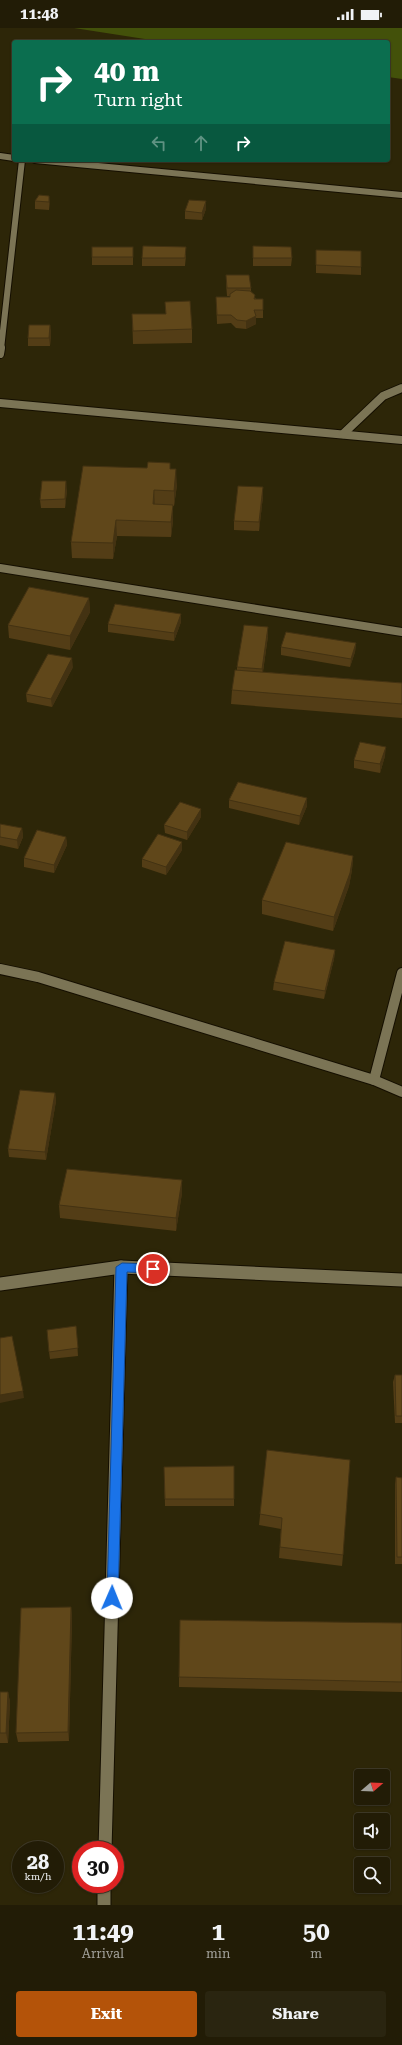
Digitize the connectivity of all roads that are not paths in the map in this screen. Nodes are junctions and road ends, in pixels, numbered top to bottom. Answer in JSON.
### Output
{"nodes":[{"id":1,"x":0,"y":156,"type":"edge"},
{"id":2,"x":12,"y":158,"type":"edge"},
{"id":3,"x":22,"y":162,"type":"edge"},
{"id":4,"x":56,"y":162,"type":"edge"},
{"id":5,"x":402,"y":195,"type":"edge"},
{"id":6,"x":0,"y":354,"type":"edge"},
{"id":7,"x":402,"y":388,"type":"edge"},
{"id":8,"x":0,"y":403,"type":"edge"},
{"id":9,"x":343,"y":434,"type":"junction"},
{"id":10,"x":402,"y":440,"type":"edge"},
{"id":11,"x":0,"y":568,"type":"edge"},
{"id":12,"x":402,"y":632,"type":"edge"},
{"id":13,"x":0,"y":970,"type":"edge"},
{"id":14,"x":402,"y":973,"type":"edge"},
{"id":15,"x":374,"y":1080,"type":"junction"},
{"id":16,"x":402,"y":1092,"type":"edge"},
{"id":17,"x":122,"y":1267,"type":"junction"},
{"id":18,"x":402,"y":1280,"type":"edge"},
{"id":19,"x":0,"y":1284,"type":"edge"},
{"id":20,"x":105,"y":1841,"type":"edge"},
{"id":21,"x":104,"y":1893,"type":"edge"},
{"id":22,"x":104,"y":1905,"type":"edge"}],
"edges":[{"from":1,"to":2,"type":"street"},
{"from":3,"to":6,"type":"street"},
{"from":4,"to":5,"type":"street"},
{"from":7,"to":9,"type":"street"},
{"from":8,"to":9,"type":"street"},
{"from":9,"to":10,"type":"street"},
{"from":11,"to":12,"type":"street"},
{"from":13,"to":15,"type":"street"},
{"from":14,"to":15,"type":"street"},
{"from":15,"to":16,"type":"street"},
{"from":17,"to":18,"type":"street"},
{"from":17,"to":19,"type":"street"},
{"from":17,"to":20,"type":"street"},
{"from":21,"to":22,"type":"street"}]}
